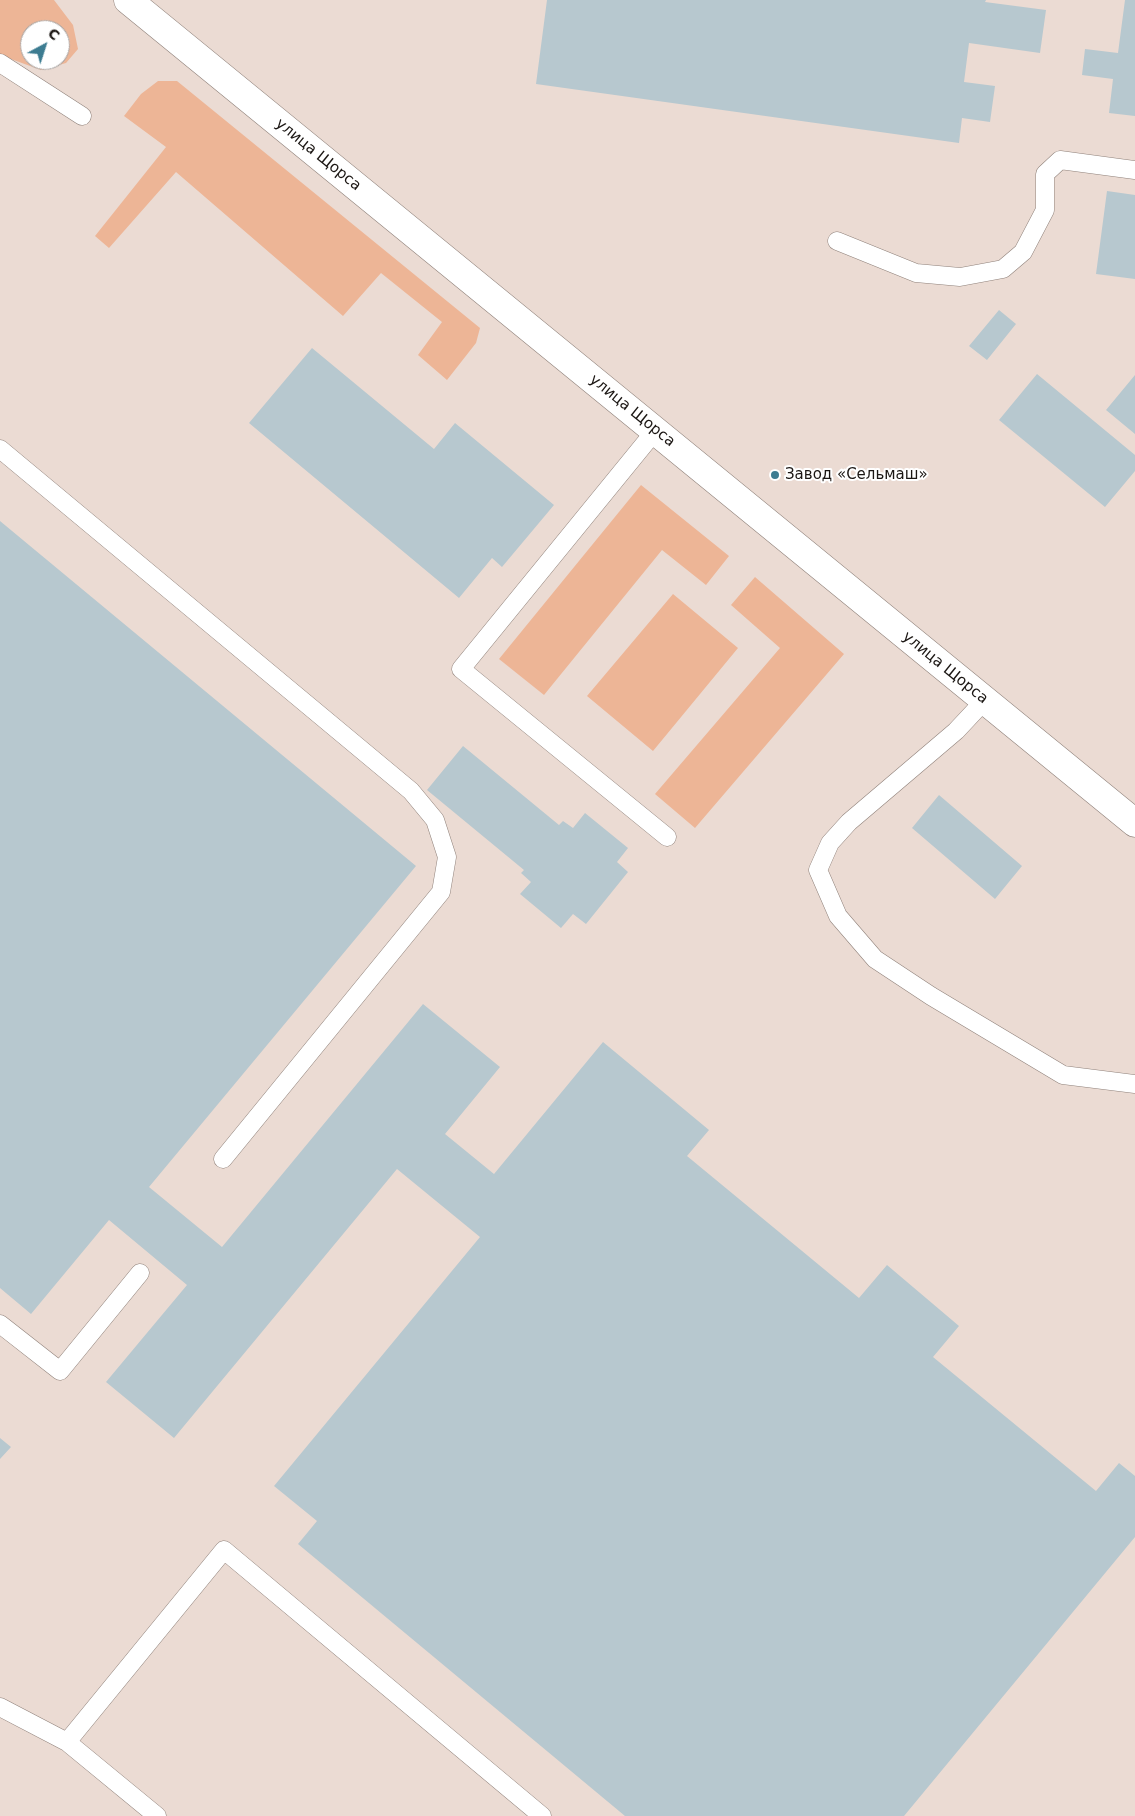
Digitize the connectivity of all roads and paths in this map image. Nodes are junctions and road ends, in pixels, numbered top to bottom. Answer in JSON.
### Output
{"nodes":[{"id":1,"x":128,"y":0,"type":"edge"},
{"id":2,"x":0,"y":63,"type":"edge"},
{"id":3,"x":82,"y":116,"type":"dead end"},
{"id":4,"x":1135,"y":170,"type":"edge"},
{"id":5,"x":837,"y":242,"type":"dead end"},
{"id":6,"x":656,"y":431,"type":"junction"},
{"id":7,"x":0,"y":449,"type":"edge"},
{"id":8,"x":985,"y":700,"type":"junction"},
{"id":9,"x":1135,"y":823,"type":"edge"},
{"id":10,"x":667,"y":837,"type":"dead end"},
{"id":11,"x":1135,"y":1084,"type":"edge"},
{"id":12,"x":223,"y":1159,"type":"dead end"},
{"id":13,"x":140,"y":1273,"type":"dead end"},
{"id":14,"x":0,"y":1324,"type":"edge"},
{"id":15,"x":0,"y":1707,"type":"edge"},
{"id":16,"x":67,"y":1742,"type":"junction"},
{"id":17,"x":157,"y":1816,"type":"edge"},
{"id":18,"x":542,"y":1816,"type":"edge"}],
"edges":[{"from":1,"to":6,"type":"main road","name":"улица Щорса"},
{"from":2,"to":3,"type":"lane"},
{"from":4,"to":5,"type":"lane"},
{"from":6,"to":8,"type":"main road","name":"улица Щорса"},
{"from":6,"to":10,"type":"lane"},
{"from":7,"to":12,"type":"lane"},
{"from":8,"to":9,"type":"main road","name":"улица Щорса"},
{"from":8,"to":11,"type":"lane"},
{"from":13,"to":14,"type":"lane"},
{"from":15,"to":16,"type":"lane"},
{"from":16,"to":17,"type":"lane"},
{"from":16,"to":18,"type":"lane"}]}
